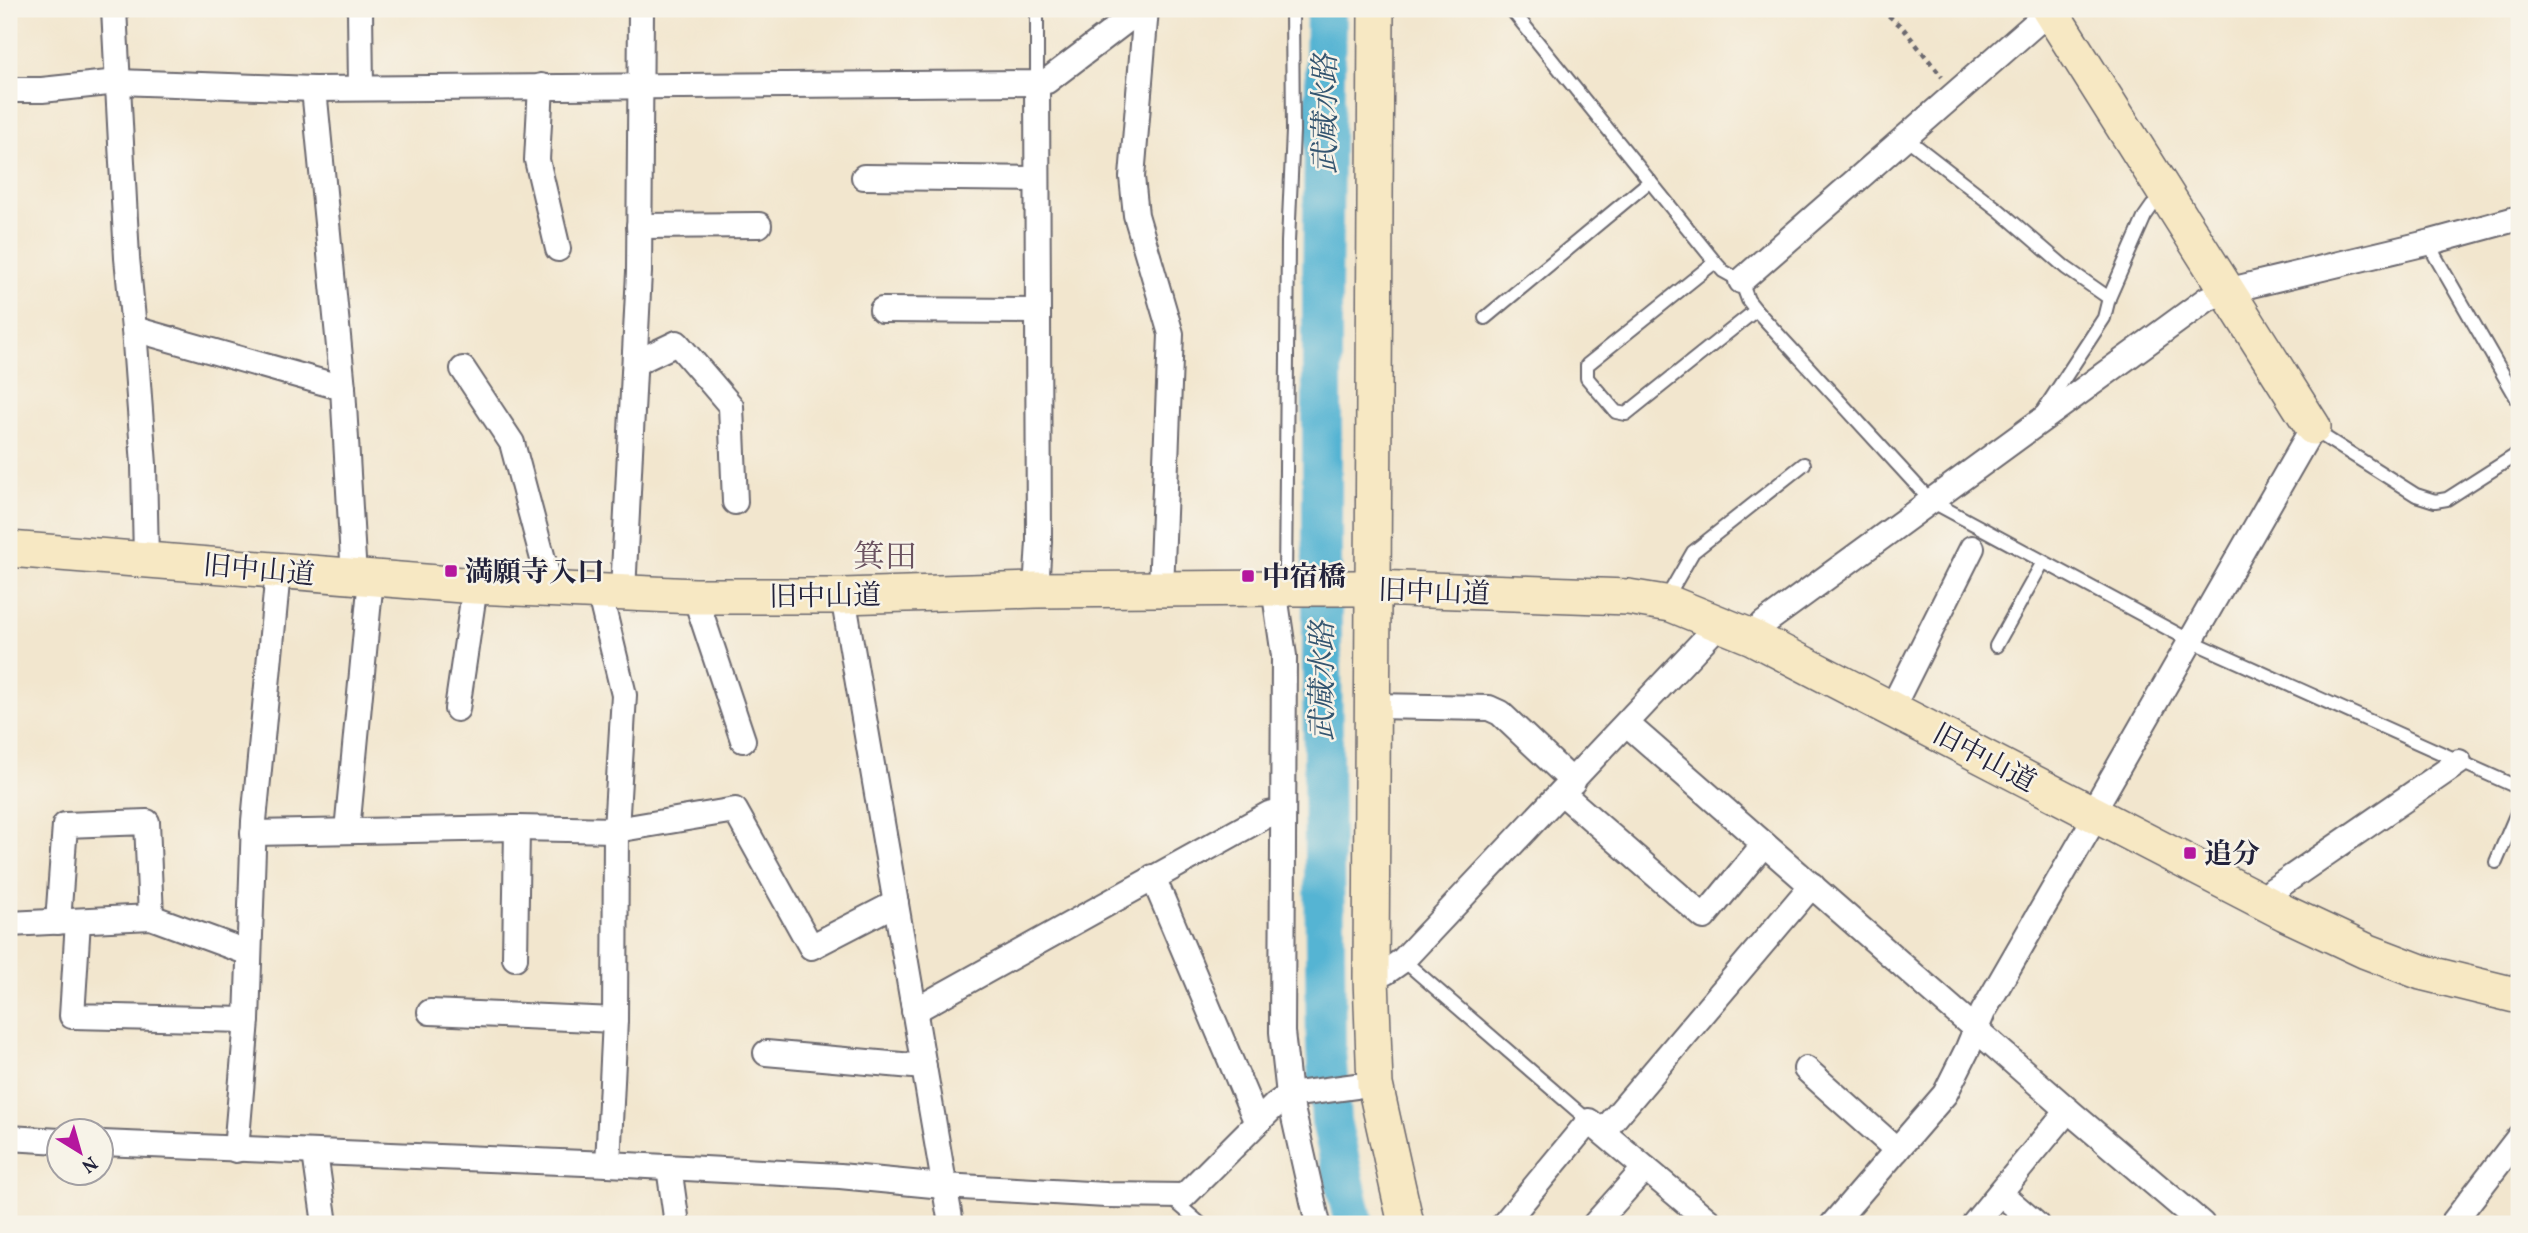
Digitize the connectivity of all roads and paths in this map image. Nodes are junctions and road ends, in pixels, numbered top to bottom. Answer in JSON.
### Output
{"nodes":[{"id":1,"x":114,"y":9,"type":"edge"},
{"id":2,"x":360,"y":9,"type":"edge"},
{"id":3,"x":641,"y":9,"type":"edge"},
{"id":4,"x":1037,"y":9,"type":"edge"},
{"id":5,"x":1146,"y":9,"type":"edge"},
{"id":6,"x":1292,"y":9,"type":"edge"},
{"id":7,"x":1376,"y":9,"type":"edge"},
{"id":8,"x":1511,"y":9,"type":"edge"},
{"id":9,"x":1881,"y":9,"type":"edge"},
{"id":10,"x":2050,"y":9,"type":"edge"},
{"id":11,"x":118,"y":82,"type":"junction"},
{"id":12,"x":1037,"y":83,"type":"junction"},
{"id":13,"x":541,"y":86,"type":"junction"},
{"id":14,"x":642,"y":87,"type":"junction"},
{"id":15,"x":361,"y":88,"type":"junction"},
{"id":16,"x":314,"y":89,"type":"junction"},
{"id":17,"x":9,"y":90,"type":"edge"},
{"id":18,"x":1956,"y":94,"type":"junction"},
{"id":19,"x":1906,"y":138,"type":"junction"},
{"id":20,"x":864,"y":177,"type":"dead end"},
{"id":21,"x":1037,"y":179,"type":"junction"},
{"id":22,"x":1650,"y":181,"type":"junction"},
{"id":23,"x":2167,"y":197,"type":"junction"},
{"id":24,"x":2519,"y":218,"type":"edge"},
{"id":25,"x":759,"y":225,"type":"dead end"},
{"id":26,"x":639,"y":226,"type":"junction"},
{"id":27,"x":2431,"y":242,"type":"junction"},
{"id":28,"x":558,"y":249,"type":"dead end"},
{"id":29,"x":1715,"y":262,"type":"junction"},
{"id":30,"x":1741,"y":281,"type":"junction"},
{"id":31,"x":2225,"y":291,"type":"junction"},
{"id":32,"x":2109,"y":298,"type":"junction"},
{"id":33,"x":882,"y":310,"type":"dead end"},
{"id":34,"x":1756,"y":310,"type":"junction"},
{"id":35,"x":1037,"y":311,"type":"junction"},
{"id":36,"x":1485,"y":318,"type":"dead end"},
{"id":37,"x":134,"y":329,"type":"junction"},
{"id":38,"x":635,"y":363,"type":"junction"},
{"id":39,"x":463,"y":369,"type":"dead end"},
{"id":40,"x":343,"y":387,"type":"junction"},
{"id":41,"x":2519,"y":402,"type":"edge"},
{"id":42,"x":2039,"y":421,"type":"junction"},
{"id":43,"x":2313,"y":427,"type":"junction"},
{"id":44,"x":2519,"y":453,"type":"edge"},
{"id":45,"x":1804,"y":464,"type":"dead end"},
{"id":46,"x":1931,"y":501,"type":"junction"},
{"id":47,"x":735,"y":502,"type":"dead end"},
{"id":48,"x":1972,"y":548,"type":"dead end"},
{"id":49,"x":9,"y":549,"type":"edge"},
{"id":50,"x":146,"y":558,"type":"junction"},
{"id":51,"x":2043,"y":562,"type":"junction"},
{"id":52,"x":278,"y":572,"type":"junction"},
{"id":53,"x":363,"y":578,"type":"junction"},
{"id":54,"x":475,"y":586,"type":"junction"},
{"id":55,"x":1284,"y":588,"type":"junction"},
{"id":56,"x":551,"y":589,"type":"junction"},
{"id":57,"x":1367,"y":589,"type":"junction"},
{"id":58,"x":1037,"y":590,"type":"junction"},
{"id":59,"x":1161,"y":590,"type":"junction"},
{"id":60,"x":611,"y":592,"type":"junction"},
{"id":61,"x":695,"y":596,"type":"junction"},
{"id":62,"x":843,"y":596,"type":"junction"},
{"id":63,"x":1664,"y":602,"type":"junction"},
{"id":64,"x":1717,"y":623,"type":"junction"},
{"id":65,"x":1752,"y":637,"type":"junction"},
{"id":66,"x":2189,"y":640,"type":"junction"},
{"id":67,"x":1996,"y":646,"type":"dead end"},
{"id":68,"x":1371,"y":706,"type":"junction"},
{"id":69,"x":1892,"y":708,"type":"junction"},
{"id":70,"x":457,"y":709,"type":"dead end"},
{"id":71,"x":1627,"y":724,"type":"junction"},
{"id":72,"x":743,"y":740,"type":"dead end"},
{"id":73,"x":2459,"y":762,"type":"junction"},
{"id":74,"x":1567,"y":787,"type":"junction"},
{"id":75,"x":2519,"y":788,"type":"edge"},
{"id":76,"x":2519,"y":808,"type":"edge"},
{"id":77,"x":1282,"y":811,"type":"junction"},
{"id":78,"x":2093,"y":814,"type":"junction"},
{"id":79,"x":517,"y":828,"type":"junction"},
{"id":80,"x":347,"y":831,"type":"junction"},
{"id":81,"x":616,"y":831,"type":"junction"},
{"id":82,"x":253,"y":833,"type":"junction"},
{"id":83,"x":1764,"y":844,"type":"junction"},
{"id":84,"x":2496,"y":862,"type":"dead end"},
{"id":85,"x":1153,"y":877,"type":"junction"},
{"id":86,"x":1812,"y":885,"type":"junction"},
{"id":87,"x":2263,"y":901,"type":"junction"},
{"id":88,"x":896,"y":903,"type":"junction"},
{"id":89,"x":151,"y":917,"type":"junction"},
{"id":90,"x":68,"y":921,"type":"junction"},
{"id":91,"x":9,"y":924,"type":"edge"},
{"id":92,"x":249,"y":953,"type":"junction"},
{"id":93,"x":515,"y":958,"type":"dead end"},
{"id":94,"x":1403,"y":960,"type":"junction"},
{"id":95,"x":1371,"y":978,"type":"junction"},
{"id":96,"x":2519,"y":996,"type":"edge"},
{"id":97,"x":914,"y":1011,"type":"junction"},
{"id":98,"x":430,"y":1013,"type":"dead end"},
{"id":99,"x":247,"y":1020,"type":"junction"},
{"id":100,"x":615,"y":1020,"type":"junction"},
{"id":101,"x":1977,"y":1029,"type":"junction"},
{"id":102,"x":765,"y":1052,"type":"dead end"},
{"id":103,"x":924,"y":1067,"type":"junction"},
{"id":104,"x":1806,"y":1069,"type":"dead end"},
{"id":105,"x":1365,"y":1086,"type":"junction"},
{"id":106,"x":1296,"y":1094,"type":"junction"},
{"id":107,"x":2068,"y":1110,"type":"junction"},
{"id":108,"x":1257,"y":1123,"type":"junction"},
{"id":109,"x":1596,"y":1127,"type":"junction"},
{"id":110,"x":2519,"y":1137,"type":"edge"},
{"id":111,"x":9,"y":1138,"type":"edge"},
{"id":112,"x":46,"y":1140,"type":"edge"},
{"id":113,"x":116,"y":1144,"type":"edge"},
{"id":114,"x":236,"y":1150,"type":"junction"},
{"id":115,"x":1897,"y":1150,"type":"junction"},
{"id":116,"x":315,"y":1153,"type":"junction"},
{"id":117,"x":608,"y":1164,"type":"junction"},
{"id":118,"x":668,"y":1167,"type":"junction"},
{"id":119,"x":1645,"y":1168,"type":"junction"},
{"id":120,"x":943,"y":1186,"type":"junction"},
{"id":121,"x":2000,"y":1193,"type":"junction"},
{"id":122,"x":1168,"y":1196,"type":"junction"},
{"id":123,"x":325,"y":1224,"type":"edge"},
{"id":124,"x":677,"y":1224,"type":"edge"},
{"id":125,"x":951,"y":1224,"type":"edge"},
{"id":126,"x":1201,"y":1224,"type":"edge"},
{"id":127,"x":1318,"y":1224,"type":"edge"},
{"id":128,"x":1406,"y":1224,"type":"edge"},
{"id":129,"x":1504,"y":1224,"type":"edge"},
{"id":130,"x":1595,"y":1224,"type":"edge"},
{"id":131,"x":1712,"y":1224,"type":"edge"},
{"id":132,"x":1833,"y":1224,"type":"edge"},
{"id":133,"x":1973,"y":1224,"type":"edge"},
{"id":134,"x":2036,"y":1224,"type":"edge"},
{"id":135,"x":2202,"y":1224,"type":"edge"},
{"id":136,"x":2452,"y":1224,"type":"edge"}],
"edges":[{"from":1,"to":11,"type":"street"},
{"from":2,"to":15,"type":"street"},
{"from":3,"to":14,"type":"street"},
{"from":4,"to":12,"type":"lane"},
{"from":5,"to":12,"type":"street"},
{"from":5,"to":59,"type":"street"},
{"from":6,"to":55,"type":"lane"},
{"from":7,"to":57,"type":"main road"},
{"from":8,"to":22,"type":"lane"},
{"from":9,"to":18,"type":"path"},
{"from":10,"to":18,"type":"street"},
{"from":10,"to":23,"type":"main road"},
{"from":11,"to":16,"type":"street"},
{"from":11,"to":17,"type":"street"},
{"from":11,"to":37,"type":"street"},
{"from":12,"to":14,"type":"street"},
{"from":12,"to":21,"type":"street"},
{"from":13,"to":14,"type":"street"},
{"from":13,"to":15,"type":"street"},
{"from":13,"to":28,"type":"street"},
{"from":14,"to":26,"type":"street"},
{"from":15,"to":16,"type":"street"},
{"from":16,"to":40,"type":"street"},
{"from":18,"to":19,"type":"street"},
{"from":19,"to":30,"type":"street"},
{"from":19,"to":32,"type":"lane"},
{"from":20,"to":21,"type":"street"},
{"from":21,"to":35,"type":"street"},
{"from":22,"to":29,"type":"lane"},
{"from":22,"to":36,"type":"lane"},
{"from":23,"to":31,"type":"main road"},
{"from":23,"to":32,"type":"lane"},
{"from":24,"to":27,"type":"street"},
{"from":25,"to":26,"type":"street"},
{"from":26,"to":38,"type":"street"},
{"from":27,"to":31,"type":"street"},
{"from":27,"to":41,"type":"lane"},
{"from":29,"to":30,"type":"lane"},
{"from":29,"to":34,"type":"lane"},
{"from":30,"to":34,"type":"lane"},
{"from":31,"to":42,"type":"street"},
{"from":31,"to":43,"type":"main road"},
{"from":32,"to":42,"type":"lane"},
{"from":33,"to":35,"type":"street"},
{"from":34,"to":46,"type":"lane"},
{"from":35,"to":58,"type":"street"},
{"from":37,"to":40,"type":"street"},
{"from":37,"to":50,"type":"street"},
{"from":38,"to":47,"type":"street"},
{"from":38,"to":60,"type":"street"},
{"from":39,"to":56,"type":"street"},
{"from":40,"to":53,"type":"street"},
{"from":42,"to":46,"type":"street"},
{"from":43,"to":44,"type":"lane"},
{"from":43,"to":66,"type":"street"},
{"from":45,"to":63,"type":"lane"},
{"from":46,"to":51,"type":"lane"},
{"from":46,"to":65,"type":"street"},
{"from":48,"to":69,"type":"street"},
{"from":49,"to":50,"type":"main road","name":"旧中山道"},
{"from":50,"to":52,"type":"main road","name":"旧中山道"},
{"from":51,"to":66,"type":"lane"},
{"from":51,"to":67,"type":"lane"},
{"from":52,"to":53,"type":"main road","name":"旧中山道"},
{"from":52,"to":82,"type":"street"},
{"from":53,"to":54,"type":"main road","name":"旧中山道"},
{"from":53,"to":80,"type":"street"},
{"from":54,"to":56,"type":"main road","name":"旧中山道"},
{"from":54,"to":70,"type":"street"},
{"from":55,"to":57,"type":"main road","name":"旧中山道"},
{"from":55,"to":59,"type":"main road","name":"旧中山道"},
{"from":55,"to":77,"type":"street"},
{"from":56,"to":60,"type":"main road","name":"旧中山道"},
{"from":57,"to":63,"type":"main road","name":"旧中山道"},
{"from":57,"to":68,"type":"main road"},
{"from":58,"to":59,"type":"main road","name":"旧中山道"},
{"from":58,"to":62,"type":"main road","name":"旧中山道"},
{"from":60,"to":61,"type":"main road","name":"旧中山道"},
{"from":60,"to":81,"type":"street"},
{"from":61,"to":62,"type":"main road","name":"旧中山道"},
{"from":61,"to":72,"type":"street"},
{"from":62,"to":88,"type":"street"},
{"from":63,"to":64,"type":"main road","name":"旧中山道"},
{"from":64,"to":65,"type":"main road","name":"旧中山道"},
{"from":64,"to":71,"type":"street"},
{"from":65,"to":69,"type":"main road","name":"旧中山道"},
{"from":66,"to":73,"type":"lane"},
{"from":66,"to":78,"type":"street"},
{"from":68,"to":74,"type":"street"},
{"from":68,"to":95,"type":"main road"},
{"from":69,"to":78,"type":"main road","name":"旧中山道"},
{"from":71,"to":74,"type":"street"},
{"from":71,"to":83,"type":"street"},
{"from":73,"to":75,"type":"lane"},
{"from":73,"to":87,"type":"street"},
{"from":74,"to":83,"type":"street"},
{"from":74,"to":94,"type":"street"},
{"from":76,"to":84,"type":"lane"},
{"from":77,"to":85,"type":"street"},
{"from":77,"to":106,"type":"street"},
{"from":78,"to":87,"type":"main road","name":"旧中山道"},
{"from":78,"to":101,"type":"street"},
{"from":79,"to":80,"type":"street"},
{"from":79,"to":81,"type":"street"},
{"from":79,"to":93,"type":"street"},
{"from":80,"to":82,"type":"street"},
{"from":81,"to":88,"type":"street"},
{"from":81,"to":100,"type":"street"},
{"from":82,"to":92,"type":"street"},
{"from":83,"to":86,"type":"street"},
{"from":85,"to":97,"type":"street"},
{"from":85,"to":108,"type":"street"},
{"from":86,"to":101,"type":"street"},
{"from":86,"to":109,"type":"street"},
{"from":87,"to":96,"type":"main road","name":"旧中山道"},
{"from":88,"to":97,"type":"street"},
{"from":89,"to":90,"type":"street"},
{"from":89,"to":90,"type":"street"},
{"from":89,"to":92,"type":"street"},
{"from":90,"to":91,"type":"street"},
{"from":90,"to":99,"type":"street"},
{"from":92,"to":99,"type":"street"},
{"from":94,"to":95,"type":"street"},
{"from":94,"to":109,"type":"lane"},
{"from":95,"to":105,"type":"main road"},
{"from":97,"to":103,"type":"street"},
{"from":98,"to":100,"type":"street"},
{"from":99,"to":114,"type":"street"},
{"from":100,"to":117,"type":"street"},
{"from":101,"to":107,"type":"street"},
{"from":101,"to":115,"type":"street"},
{"from":102,"to":103,"type":"street"},
{"from":103,"to":120,"type":"street"},
{"from":104,"to":115,"type":"street"},
{"from":105,"to":106,"type":"street"},
{"from":105,"to":128,"type":"main road"},
{"from":106,"to":108,"type":"street"},
{"from":106,"to":127,"type":"street"},
{"from":107,"to":121,"type":"street"},
{"from":107,"to":135,"type":"street"},
{"from":108,"to":122,"type":"street"},
{"from":109,"to":119,"type":"street"},
{"from":109,"to":129,"type":"street"},
{"from":110,"to":136,"type":"street"},
{"from":111,"to":112,"type":"street"},
{"from":113,"to":114,"type":"street"},
{"from":114,"to":116,"type":"street"},
{"from":115,"to":132,"type":"street"},
{"from":116,"to":117,"type":"street"},
{"from":116,"to":123,"type":"street"},
{"from":117,"to":118,"type":"street"},
{"from":118,"to":120,"type":"street"},
{"from":118,"to":124,"type":"street"},
{"from":119,"to":130,"type":"street"},
{"from":119,"to":131,"type":"street"},
{"from":120,"to":122,"type":"street"},
{"from":120,"to":125,"type":"street"},
{"from":121,"to":133,"type":"street"},
{"from":121,"to":134,"type":"street"},
{"from":122,"to":126,"type":"lane"}]}
